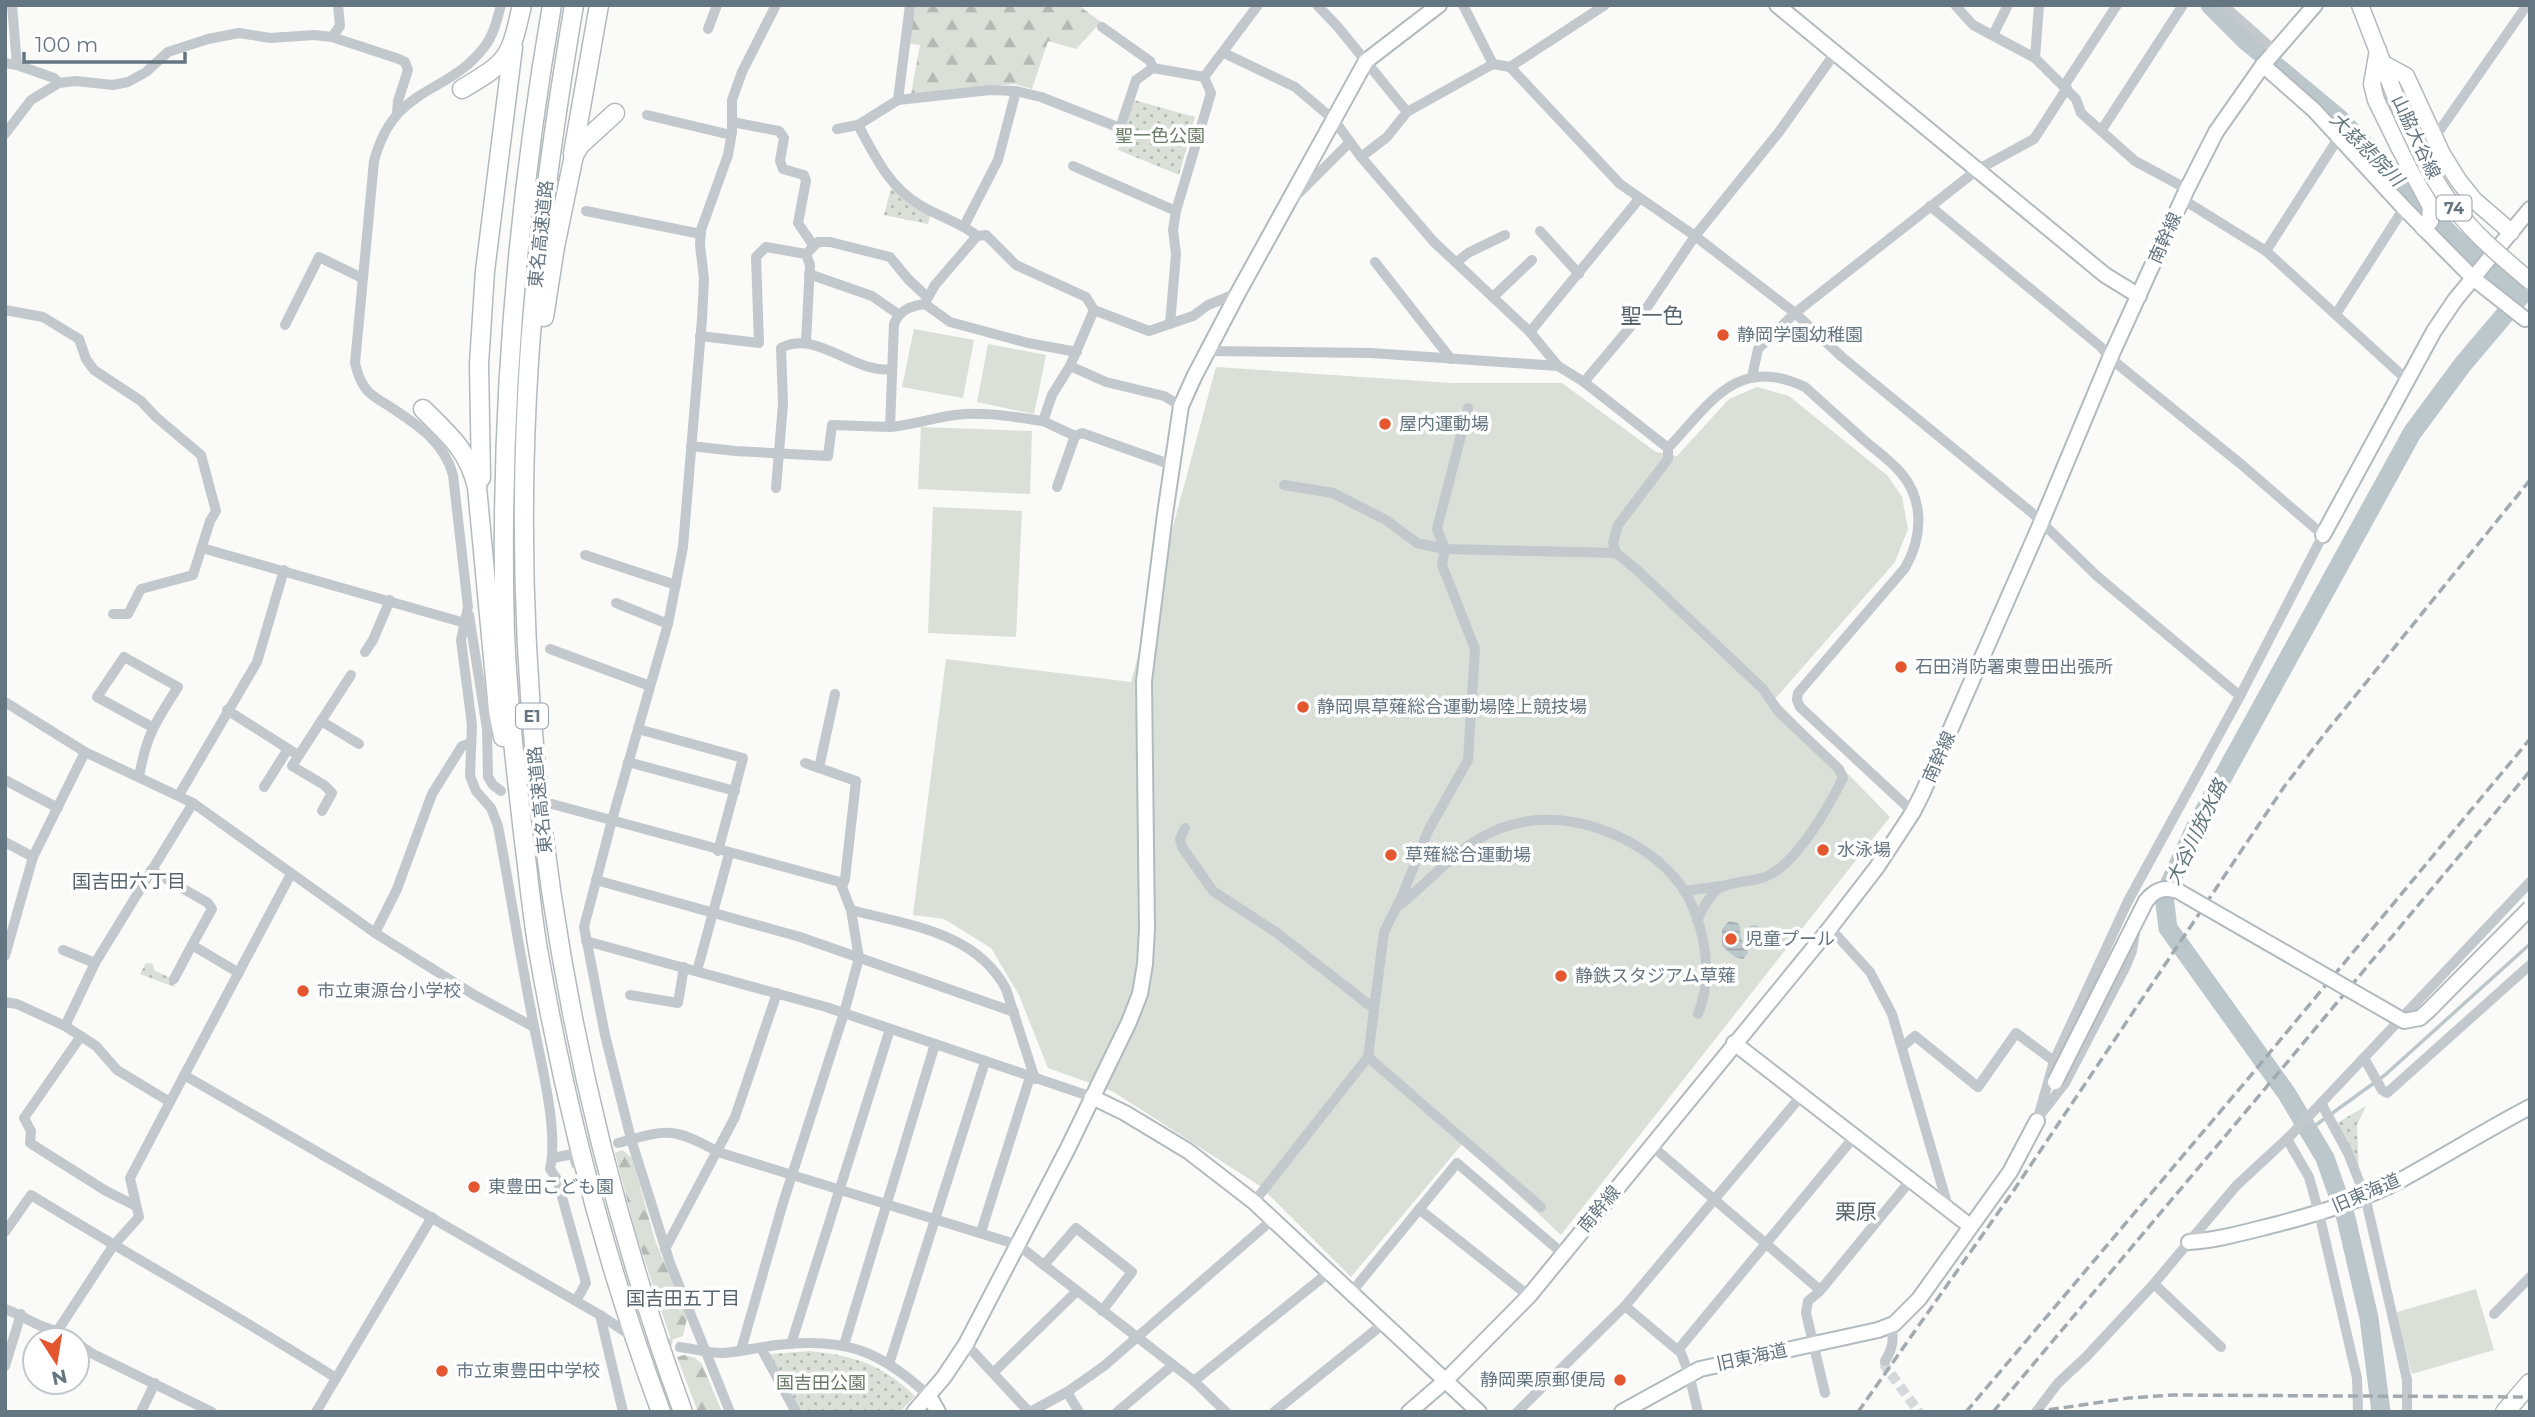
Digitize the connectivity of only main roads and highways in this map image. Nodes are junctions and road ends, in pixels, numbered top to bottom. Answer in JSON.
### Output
{"nodes":[{"id":1,"x":522,"y":5,"type":"edge"},
{"id":2,"x":552,"y":5,"type":"edge"},
{"id":3,"x":574,"y":5,"type":"edge"},
{"id":4,"x":599,"y":5,"type":"edge"},
{"id":5,"x":2360,"y":5,"type":"edge"},
{"id":6,"x":513,"y":47,"type":"junction"},
{"id":7,"x":2381,"y":57,"type":"junction"},
{"id":8,"x":462,"y":89,"type":"dead end"},
{"id":9,"x":615,"y":113,"type":"dead end"},
{"id":10,"x":567,"y":185,"type":"junction"},
{"id":11,"x":2424,"y":228,"type":"road end"},
{"id":12,"x":2511,"y":232,"type":"road end"},
{"id":13,"x":2530,"y":281,"type":"edge"},
{"id":14,"x":423,"y":409,"type":"dead end"},
{"id":15,"x":526,"y":459,"type":"junction"},
{"id":16,"x":484,"y":558,"type":"junction"},
{"id":17,"x":538,"y":951,"type":"junction"},
{"id":18,"x":2530,"y":1383,"type":"edge"},
{"id":19,"x":2530,"y":1401,"type":"edge"},
{"id":20,"x":661,"y":1412,"type":"edge"},
{"id":21,"x":683,"y":1412,"type":"edge"},
{"id":22,"x":2505,"y":1412,"type":"edge"},
{"id":23,"x":2521,"y":1412,"type":"edge"}],
"edges":[{"from":1,"to":6,"type":"highway"},
{"from":2,"to":17,"type":"highway","name":"東名高速道路","number":"E1"},
{"from":3,"to":15,"type":"highway","name":"東名高速道路","number":"E1"},
{"from":4,"to":10,"type":"highway"},
{"from":5,"to":7,"type":"main road","name":"山脇大谷線","number":"74"},
{"from":6,"to":8,"type":"highway"},
{"from":6,"to":16,"type":"highway"},
{"from":7,"to":11,"type":"main road"},
{"from":7,"to":12,"type":"main road"},
{"from":7,"to":13,"type":"main road","name":"山脇大谷線","number":"74","bridge":true},
{"from":9,"to":10,"type":"highway"},
{"from":10,"to":15,"type":"highway"},
{"from":14,"to":16,"type":"highway"},
{"from":15,"to":21,"type":"highway","name":"東名高速道路","number":"E1"},
{"from":16,"to":17,"type":"highway"},
{"from":17,"to":20,"type":"highway","name":"東名高速道路","number":"E1"},
{"from":18,"to":22,"type":"highway"},
{"from":19,"to":23,"type":"highway"}]}
